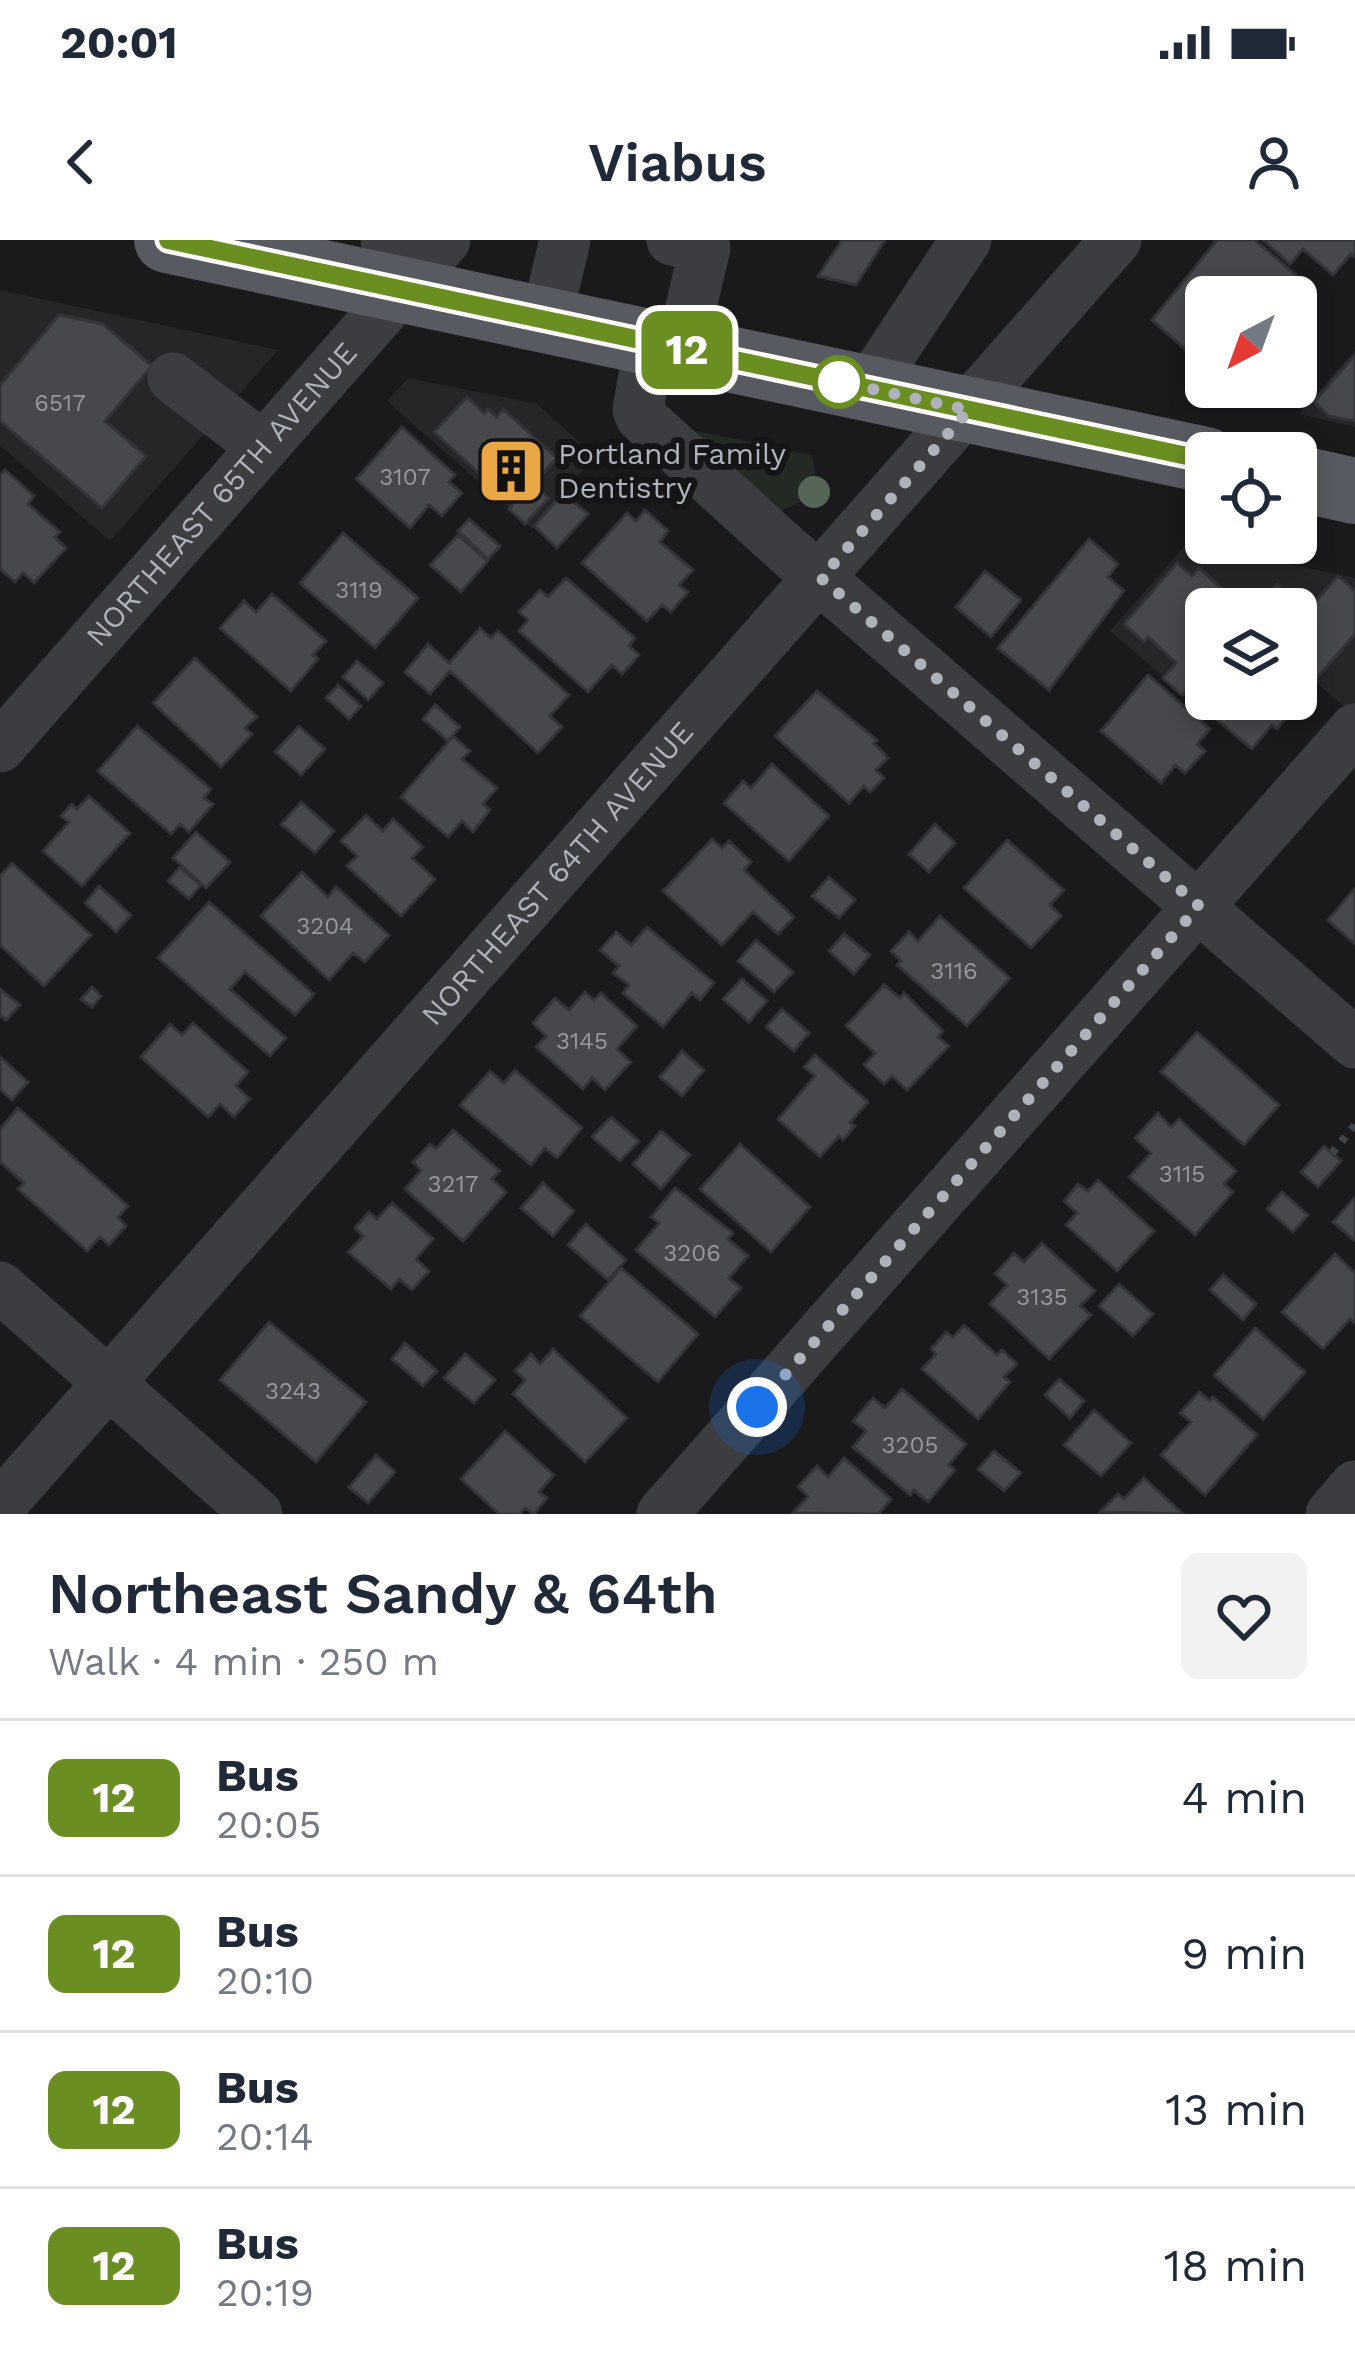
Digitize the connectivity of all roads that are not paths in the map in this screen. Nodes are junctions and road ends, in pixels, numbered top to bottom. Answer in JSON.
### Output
{"nodes":[{"id":1,"x":167,"y":240,"type":"edge"},
{"id":2,"x":445,"y":240,"type":"edge"},
{"id":3,"x":565,"y":240,"type":"edge"},
{"id":4,"x":672,"y":240,"type":"edge"},
{"id":5,"x":966,"y":240,"type":"edge"},
{"id":6,"x":1096,"y":246,"type":"edge"},
{"id":7,"x":394,"y":265,"type":"edge"},
{"id":8,"x":547,"y":320,"type":"junction"},
{"id":9,"x":666,"y":345,"type":"junction"},
{"id":10,"x":173,"y":378,"type":"dead end"},
{"id":11,"x":868,"y":388,"type":"junction"},
{"id":12,"x":969,"y":410,"type":"junction"},
{"id":13,"x":263,"y":447,"type":"junction"},
{"id":14,"x":1185,"y":456,"type":"edge"},
{"id":15,"x":1317,"y":483,"type":"edge"},
{"id":16,"x":1355,"y":491,"type":"edge"},
{"id":17,"x":821,"y":578,"type":"junction"},
{"id":18,"x":1355,"y":728,"type":"edge"},
{"id":19,"x":0,"y":747,"type":"edge"},
{"id":20,"x":1199,"y":906,"type":"junction"},
{"id":21,"x":1355,"y":1043,"type":"edge"},
{"id":22,"x":0,"y":1287,"type":"edge"},
{"id":23,"x":108,"y":1382,"type":"junction"},
{"id":24,"x":1355,"y":1486,"type":"edge"},
{"id":25,"x":0,"y":1506,"type":"edge"},
{"id":26,"x":257,"y":1514,"type":"edge"},
{"id":27,"x":662,"y":1514,"type":"edge"},
{"id":28,"x":1330,"y":1514,"type":"edge"}],
"edges":[{"from":1,"to":7,"type":"main road"},
{"from":2,"to":7,"type":"street","name":"NORTHEAST 65TH AVENUE"},
{"from":3,"to":8,"type":"street"},
{"from":4,"to":9,"type":"street"},
{"from":5,"to":11,"type":"street"},
{"from":6,"to":12,"type":"street","name":"NORTHEAST 64TH AVENUE"},
{"from":7,"to":8,"type":"main road"},
{"from":7,"to":13,"type":"street","name":"NORTHEAST 65TH AVENUE"},
{"from":8,"to":9,"type":"main road"},
{"from":9,"to":11,"type":"main road"},
{"from":9,"to":17,"type":"street"},
{"from":10,"to":13,"type":"street"},
{"from":11,"to":12,"type":"main road"},
{"from":12,"to":14,"type":"main road"},
{"from":12,"to":17,"type":"street","name":"NORTHEAST 64TH AVENUE"},
{"from":13,"to":19,"type":"street","name":"NORTHEAST 65TH AVENUE"},
{"from":15,"to":16,"type":"main road"},
{"from":17,"to":20,"type":"street"},
{"from":17,"to":23,"type":"street","name":"NORTHEAST 64TH AVENUE"},
{"from":18,"to":20,"type":"street"},
{"from":20,"to":21,"type":"street"},
{"from":20,"to":27,"type":"street"},
{"from":22,"to":23,"type":"street"},
{"from":23,"to":25,"type":"street","name":"NORTHEAST 64TH AVENUE"},
{"from":23,"to":26,"type":"street"},
{"from":24,"to":28,"type":"street"}]}
